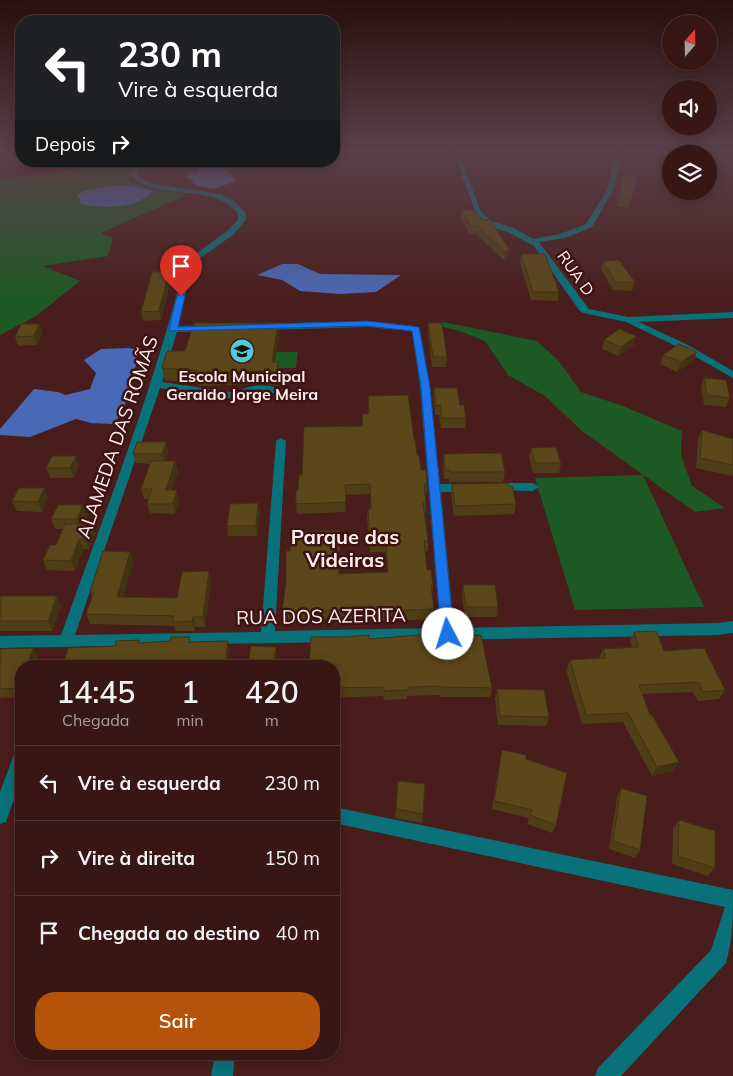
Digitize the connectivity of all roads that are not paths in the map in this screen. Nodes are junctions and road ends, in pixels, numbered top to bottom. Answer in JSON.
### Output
{"nodes":[{"id":1,"x":231,"y":201,"type":"edge"},
{"id":2,"x":474,"y":201,"type":"edge"},
{"id":3,"x":603,"y":201,"type":"edge"},
{"id":4,"x":533,"y":241,"type":"junction"},
{"id":5,"x":733,"y":315,"type":"edge"},
{"id":6,"x":628,"y":320,"type":"junction"},
{"id":7,"x":251,"y":327,"type":"edge"},
{"id":8,"x":222,"y":328,"type":"edge"},
{"id":9,"x":173,"y":329,"type":"junction"},
{"id":10,"x":733,"y":375,"type":"edge"},
{"id":11,"x":156,"y":384,"type":"junction"},
{"id":12,"x":277,"y":390,"type":"dead end"},
{"id":13,"x":281,"y":441,"type":"dead end"},
{"id":14,"x":533,"y":487,"type":"dead end"},
{"id":15,"x":436,"y":488,"type":"junction"},
{"id":16,"x":733,"y":627,"type":"edge"},
{"id":17,"x":448,"y":634,"type":"junction"},
{"id":18,"x":268,"y":636,"type":"junction"},
{"id":19,"x":66,"y":641,"type":"junction"},
{"id":20,"x":0,"y":642,"type":"edge"},
{"id":21,"x":15,"y":774,"type":"edge"},
{"id":22,"x":0,"y":816,"type":"edge"},
{"id":23,"x":340,"y":816,"type":"edge"},
{"id":24,"x":733,"y":899,"type":"edge"},
{"id":25,"x":733,"y":910,"type":"edge"},
{"id":26,"x":224,"y":1060,"type":"edge"},
{"id":27,"x":222,"y":1076,"type":"edge"},
{"id":28,"x":606,"y":1076,"type":"edge"}],
"edges":[{"from":1,"to":9,"type":"street","name":"ALAMEDA DAS ROMÃS"},
{"from":2,"to":4,"type":"street"},
{"from":3,"to":4,"type":"street"},
{"from":4,"to":6,"type":"street","name":"RUA D"},
{"from":5,"to":6,"type":"street"},
{"from":6,"to":10,"type":"street"},
{"from":7,"to":15,"type":"street"},
{"from":8,"to":9,"type":"street"},
{"from":9,"to":11,"type":"street","name":"ALAMEDA DAS ROMÃS"},
{"from":11,"to":12,"type":"street"},
{"from":11,"to":19,"type":"street","name":"ALAMEDA DAS ROMÃS"},
{"from":13,"to":18,"type":"street"},
{"from":14,"to":15,"type":"street"},
{"from":15,"to":17,"type":"street"},
{"from":16,"to":17,"type":"street","name":"RUA DOS AZERITA"},
{"from":17,"to":18,"type":"street","name":"RUA DOS AZERITA"},
{"from":18,"to":19,"type":"street","name":"RUA DOS AZERITA"},
{"from":19,"to":20,"type":"street","name":"RUA DOS AZERITA"},
{"from":21,"to":22,"type":"street"},
{"from":23,"to":24,"type":"street"},
{"from":25,"to":28,"type":"street"},
{"from":26,"to":27,"type":"street"}]}
